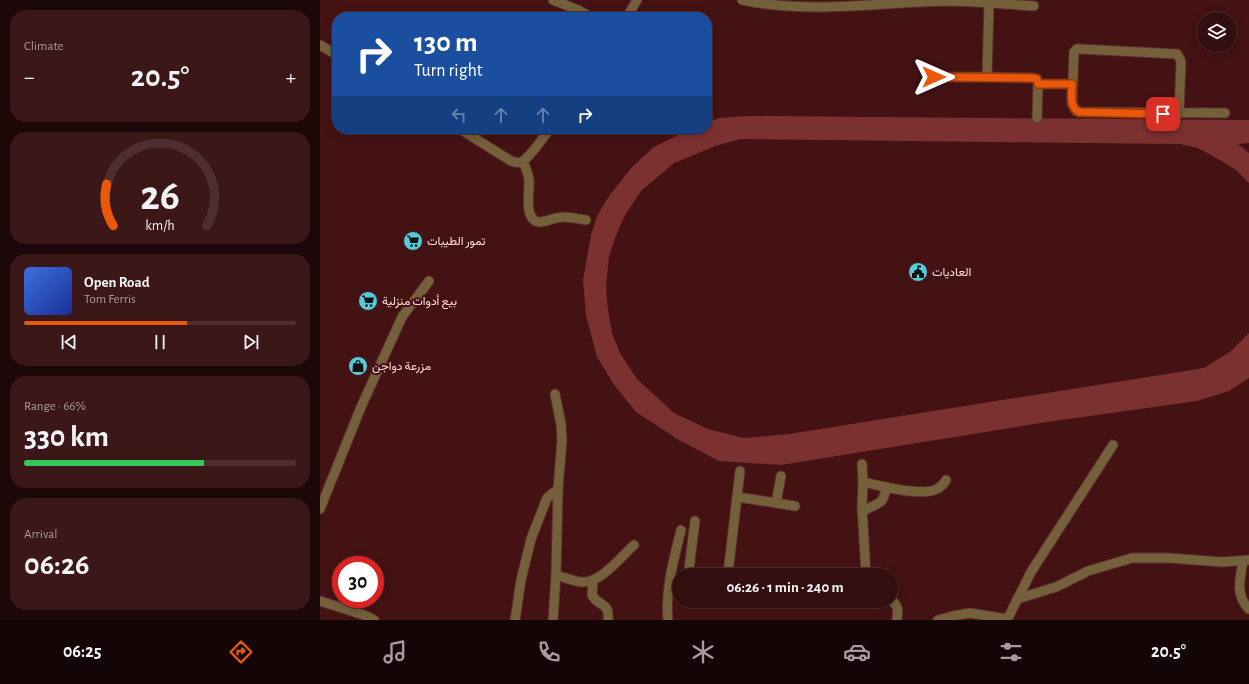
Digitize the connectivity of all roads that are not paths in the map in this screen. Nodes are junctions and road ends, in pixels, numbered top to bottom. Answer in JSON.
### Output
{"nodes":[{"id":1,"x":553,"y":0,"type":"edge"},
{"id":2,"x":637,"y":0,"type":"edge"},
{"id":3,"x":742,"y":0,"type":"edge"},
{"id":4,"x":989,"y":3,"type":"junction"},
{"id":5,"x":1034,"y":6,"type":"dead end"},
{"id":6,"x":582,"y":12,"type":"edge"},
{"id":7,"x":630,"y":12,"type":"edge"},
{"id":8,"x":320,"y":45,"type":"edge"},
{"id":9,"x":332,"y":52,"type":"edge"},
{"id":10,"x":934,"y":77,"type":"dead end"},
{"id":11,"x":987,"y":77,"type":"junction"},
{"id":12,"x":1038,"y":84,"type":"junction"},
{"id":13,"x":1072,"y":84,"type":"junction"},
{"id":14,"x":1224,"y":113,"type":"dead end"},
{"id":15,"x":1179,"y":114,"type":"junction"},
{"id":16,"x":1037,"y":118,"type":"dead end"},
{"id":17,"x":468,"y":134,"type":"edge"},
{"id":18,"x":546,"y":134,"type":"edge"},
{"id":19,"x":523,"y":162,"type":"junction"},
{"id":20,"x":586,"y":220,"type":"dead end"},
{"id":21,"x":429,"y":280,"type":"dead end"},
{"id":22,"x":555,"y":394,"type":"dead end"},
{"id":23,"x":1113,"y":445,"type":"dead end"},
{"id":24,"x":862,"y":464,"type":"dead end"},
{"id":25,"x":740,"y":471,"type":"dead end"},
{"id":26,"x":780,"y":476,"type":"dead end"},
{"id":27,"x":946,"y":480,"type":"dead end"},
{"id":28,"x":863,"y":482,"type":"junction"},
{"id":29,"x":886,"y":487,"type":"junction"},
{"id":30,"x":558,"y":488,"type":"junction"},
{"id":31,"x":738,"y":497,"type":"junction"},
{"id":32,"x":776,"y":503,"type":"junction"},
{"id":33,"x":795,"y":506,"type":"dead end"},
{"id":34,"x":320,"y":509,"type":"edge"},
{"id":35,"x":862,"y":512,"type":"junction"},
{"id":36,"x":695,"y":522,"type":"dead end"},
{"id":37,"x":681,"y":530,"type":"dead end"},
{"id":38,"x":634,"y":546,"type":"dead end"},
{"id":39,"x":1246,"y":561,"type":"edge"},
{"id":40,"x":676,"y":568,"type":"edge"},
{"id":41,"x":689,"y":568,"type":"edge"},
{"id":42,"x":728,"y":568,"type":"edge"},
{"id":43,"x":866,"y":568,"type":"edge"},
{"id":44,"x":556,"y":575,"type":"junction"},
{"id":45,"x":593,"y":580,"type":"junction"},
{"id":46,"x":672,"y":587,"type":"edge"},
{"id":47,"x":1017,"y":599,"type":"junction"},
{"id":48,"x":320,"y":600,"type":"edge"},
{"id":49,"x":898,"y":608,"type":"edge"},
{"id":50,"x":1249,"y":609,"type":"edge"},
{"id":51,"x":1007,"y":619,"type":"edge"},
{"id":52,"x":374,"y":620,"type":"edge"},
{"id":53,"x":515,"y":620,"type":"edge"},
{"id":54,"x":554,"y":620,"type":"edge"},
{"id":55,"x":608,"y":620,"type":"edge"},
{"id":56,"x":668,"y":620,"type":"edge"},
{"id":57,"x":897,"y":620,"type":"edge"},
{"id":58,"x":938,"y":620,"type":"edge"}],
"edges":[{"from":1,"to":6,"type":"street"},
{"from":2,"to":7,"type":"street"},
{"from":3,"to":4,"type":"street"},
{"from":4,"to":5,"type":"street"},
{"from":4,"to":11,"type":"street"},
{"from":8,"to":9,"type":"street"},
{"from":10,"to":11,"type":"street"},
{"from":11,"to":12,"type":"street"},
{"from":12,"to":13,"type":"street"},
{"from":12,"to":16,"type":"street"},
{"from":13,"to":15,"type":"street"},
{"from":13,"to":15,"type":"street"},
{"from":14,"to":15,"type":"street"},
{"from":17,"to":19,"type":"street"},
{"from":18,"to":19,"type":"street"},
{"from":19,"to":20,"type":"street"},
{"from":21,"to":34,"type":"street"},
{"from":22,"to":30,"type":"street"},
{"from":23,"to":47,"type":"street"},
{"from":24,"to":28,"type":"street"},
{"from":25,"to":31,"type":"street"},
{"from":26,"to":32,"type":"street"},
{"from":27,"to":29,"type":"street"},
{"from":28,"to":29,"type":"street"},
{"from":28,"to":35,"type":"street"},
{"from":29,"to":35,"type":"street"},
{"from":30,"to":44,"type":"street"},
{"from":30,"to":53,"type":"street"},
{"from":31,"to":32,"type":"street"},
{"from":31,"to":42,"type":"street"},
{"from":32,"to":33,"type":"street"},
{"from":35,"to":43,"type":"street"},
{"from":36,"to":41,"type":"street"},
{"from":37,"to":40,"type":"street"},
{"from":38,"to":45,"type":"street"},
{"from":39,"to":47,"type":"street"},
{"from":39,"to":50,"type":"street"},
{"from":44,"to":45,"type":"street"},
{"from":44,"to":54,"type":"street"},
{"from":45,"to":55,"type":"street"},
{"from":46,"to":56,"type":"street"},
{"from":47,"to":51,"type":"street"},
{"from":48,"to":52,"type":"street"},
{"from":49,"to":57,"type":"street"},
{"from":51,"to":58,"type":"street"}]}
